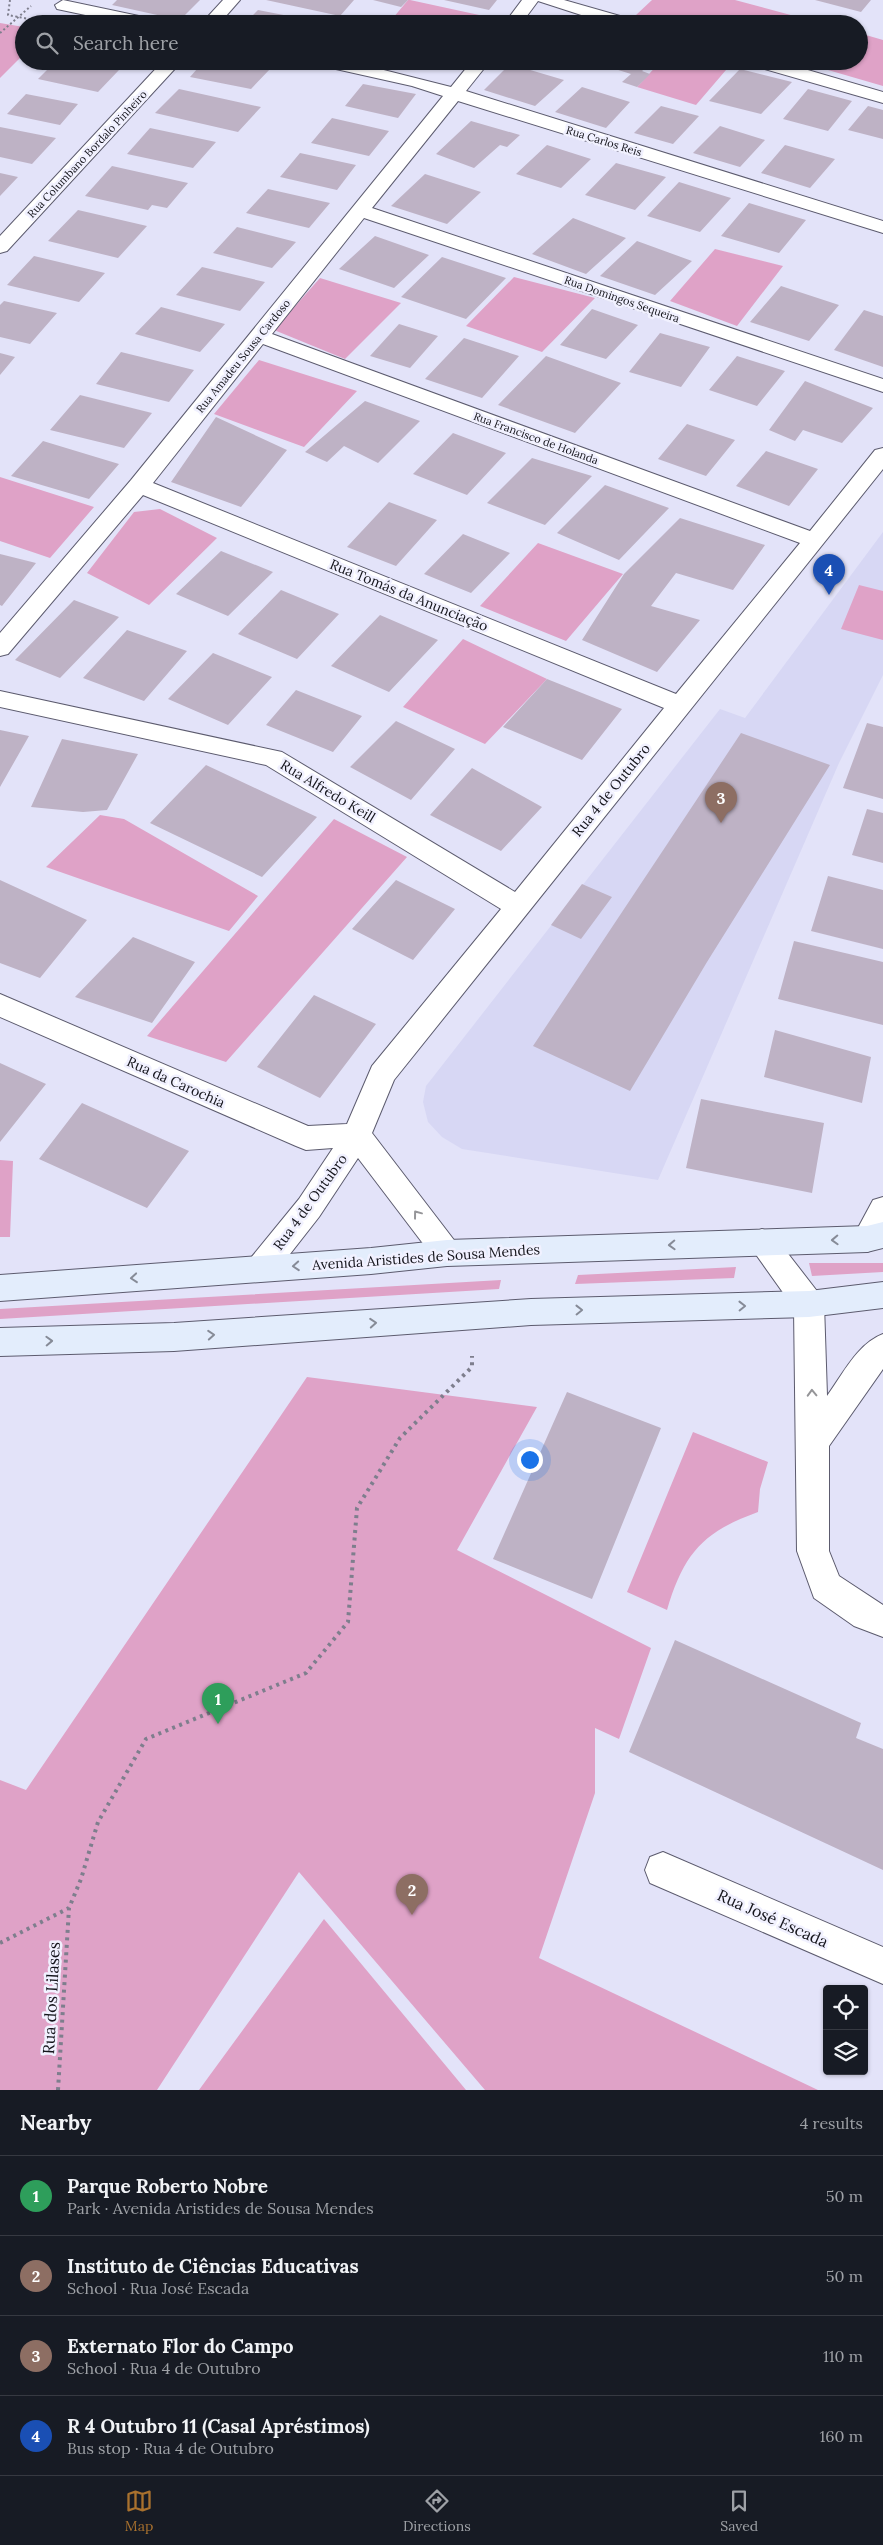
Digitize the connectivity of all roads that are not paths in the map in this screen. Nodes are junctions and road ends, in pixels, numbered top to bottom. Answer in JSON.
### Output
{"nodes":[{"id":1,"x":232,"y":0,"type":"edge"},
{"id":2,"x":531,"y":0,"type":"edge"},
{"id":3,"x":546,"y":0,"type":"edge"},
{"id":4,"x":63,"y":5,"type":"dead end"},
{"id":5,"x":110,"y":15,"type":"edge"},
{"id":6,"x":218,"y":15,"type":"edge"},
{"id":7,"x":519,"y":15,"type":"edge"},
{"id":8,"x":597,"y":15,"type":"edge"},
{"id":9,"x":165,"y":70,"type":"edge"},
{"id":10,"x":364,"y":70,"type":"edge"},
{"id":11,"x":474,"y":70,"type":"edge"},
{"id":12,"x":788,"y":70,"type":"edge"},
{"id":13,"x":454,"y":94,"type":"junction"},
{"id":14,"x":883,"y":98,"type":"edge"},
{"id":15,"x":361,"y":211,"type":"junction"},
{"id":16,"x":883,"y":227,"type":"edge"},
{"id":17,"x":0,"y":247,"type":"edge"},
{"id":18,"x":259,"y":336,"type":"junction"},
{"id":19,"x":883,"y":386,"type":"edge"},
{"id":20,"x":883,"y":455,"type":"edge"},
{"id":21,"x":139,"y":485,"type":"junction"},
{"id":22,"x":813,"y":540,"type":"junction"},
{"id":23,"x":0,"y":648,"type":"edge"},
{"id":24,"x":0,"y":699,"type":"edge"},
{"id":25,"x":679,"y":705,"type":"junction"},
{"id":26,"x":519,"y":906,"type":"junction"},
{"id":27,"x":0,"y":1005,"type":"edge"},
{"id":28,"x":357,"y":1135,"type":"junction"},
{"id":29,"x":883,"y":1209,"type":"edge"},
{"id":30,"x":875,"y":1237,"type":"edge"},
{"id":31,"x":762,"y":1242,"type":"junction"},
{"id":32,"x":446,"y":1253,"type":"junction"},
{"id":33,"x":261,"y":1268,"type":"junction"},
{"id":34,"x":0,"y":1288,"type":"edge"},
{"id":35,"x":883,"y":1295,"type":"edge"},
{"id":36,"x":809,"y":1304,"type":"junction"},
{"id":37,"x":0,"y":1342,"type":"edge"},
{"id":38,"x":883,"y":1348,"type":"edge"},
{"id":39,"x":813,"y":1442,"type":"junction"},
{"id":40,"x":883,"y":1622,"type":"edge"},
{"id":41,"x":662,"y":1870,"type":"dead end"},
{"id":42,"x":883,"y":1966,"type":"edge"}],
"edges":[{"from":1,"to":6,"type":"street"},
{"from":2,"to":7,"type":"street"},
{"from":3,"to":8,"type":"street"},
{"from":4,"to":5,"type":"street"},
{"from":9,"to":17,"type":"street","name":"Rua Columbano Bordalo Pinheiro"},
{"from":10,"to":13,"type":"street","name":"Rua Carlos Reis"},
{"from":11,"to":13,"type":"street","name":"Rua Amadeu Sousa Cardoso"},
{"from":12,"to":14,"type":"street"},
{"from":13,"to":15,"type":"street","name":"Rua Amadeu Sousa Cardoso"},
{"from":13,"to":16,"type":"street","name":"Rua Carlos Reis"},
{"from":15,"to":18,"type":"street","name":"Rua Amadeu Sousa Cardoso"},
{"from":15,"to":19,"type":"street","name":"Rua Domingos Sequeira"},
{"from":18,"to":21,"type":"street","name":"Rua Amadeu Sousa Cardoso"},
{"from":18,"to":22,"type":"street","name":"Rua Francisco de Holanda"},
{"from":20,"to":22,"type":"street","name":"Rua 4 de Outubro"},
{"from":21,"to":23,"type":"street","name":"Rua Amadeu Sousa Cardoso"},
{"from":21,"to":25,"type":"street","name":"Rua Tomás da Anunciação"},
{"from":22,"to":25,"type":"street","name":"Rua 4 de Outubro"},
{"from":24,"to":26,"type":"street","name":"Rua Alfredo Keill"},
{"from":25,"to":26,"type":"street","name":"Rua 4 de Outubro"},
{"from":26,"to":28,"type":"street","name":"Rua 4 de Outubro"},
{"from":27,"to":28,"type":"street","name":"Rua da Carochia"},
{"from":32,"to":28,"type":"street","one_way":true},
{"from":28,"to":33,"type":"street","name":"Rua 4 de Outubro"},
{"from":29,"to":30,"type":"street"},
{"from":30,"to":31,"type":"main road","name":"Avenida Aristides de Sousa Mendes","one_way":true},
{"from":31,"to":32,"type":"main road","name":"Avenida Aristides de Sousa Mendes","one_way":true},
{"from":31,"to":36,"type":"street"},
{"from":32,"to":33,"type":"main road","name":"Avenida Aristides de Sousa Mendes","one_way":true},
{"from":33,"to":34,"type":"main road","name":"Avenida Aristides de Sousa Mendes","one_way":true},
{"from":35,"to":36,"type":"main road"},
{"from":37,"to":36,"type":"main road","one_way":true},
{"from":39,"to":36,"type":"street","one_way":true},
{"from":38,"to":39,"type":"street"},
{"from":39,"to":40,"type":"street"},
{"from":41,"to":42,"type":"street","name":"Rua José Escada"}]}
